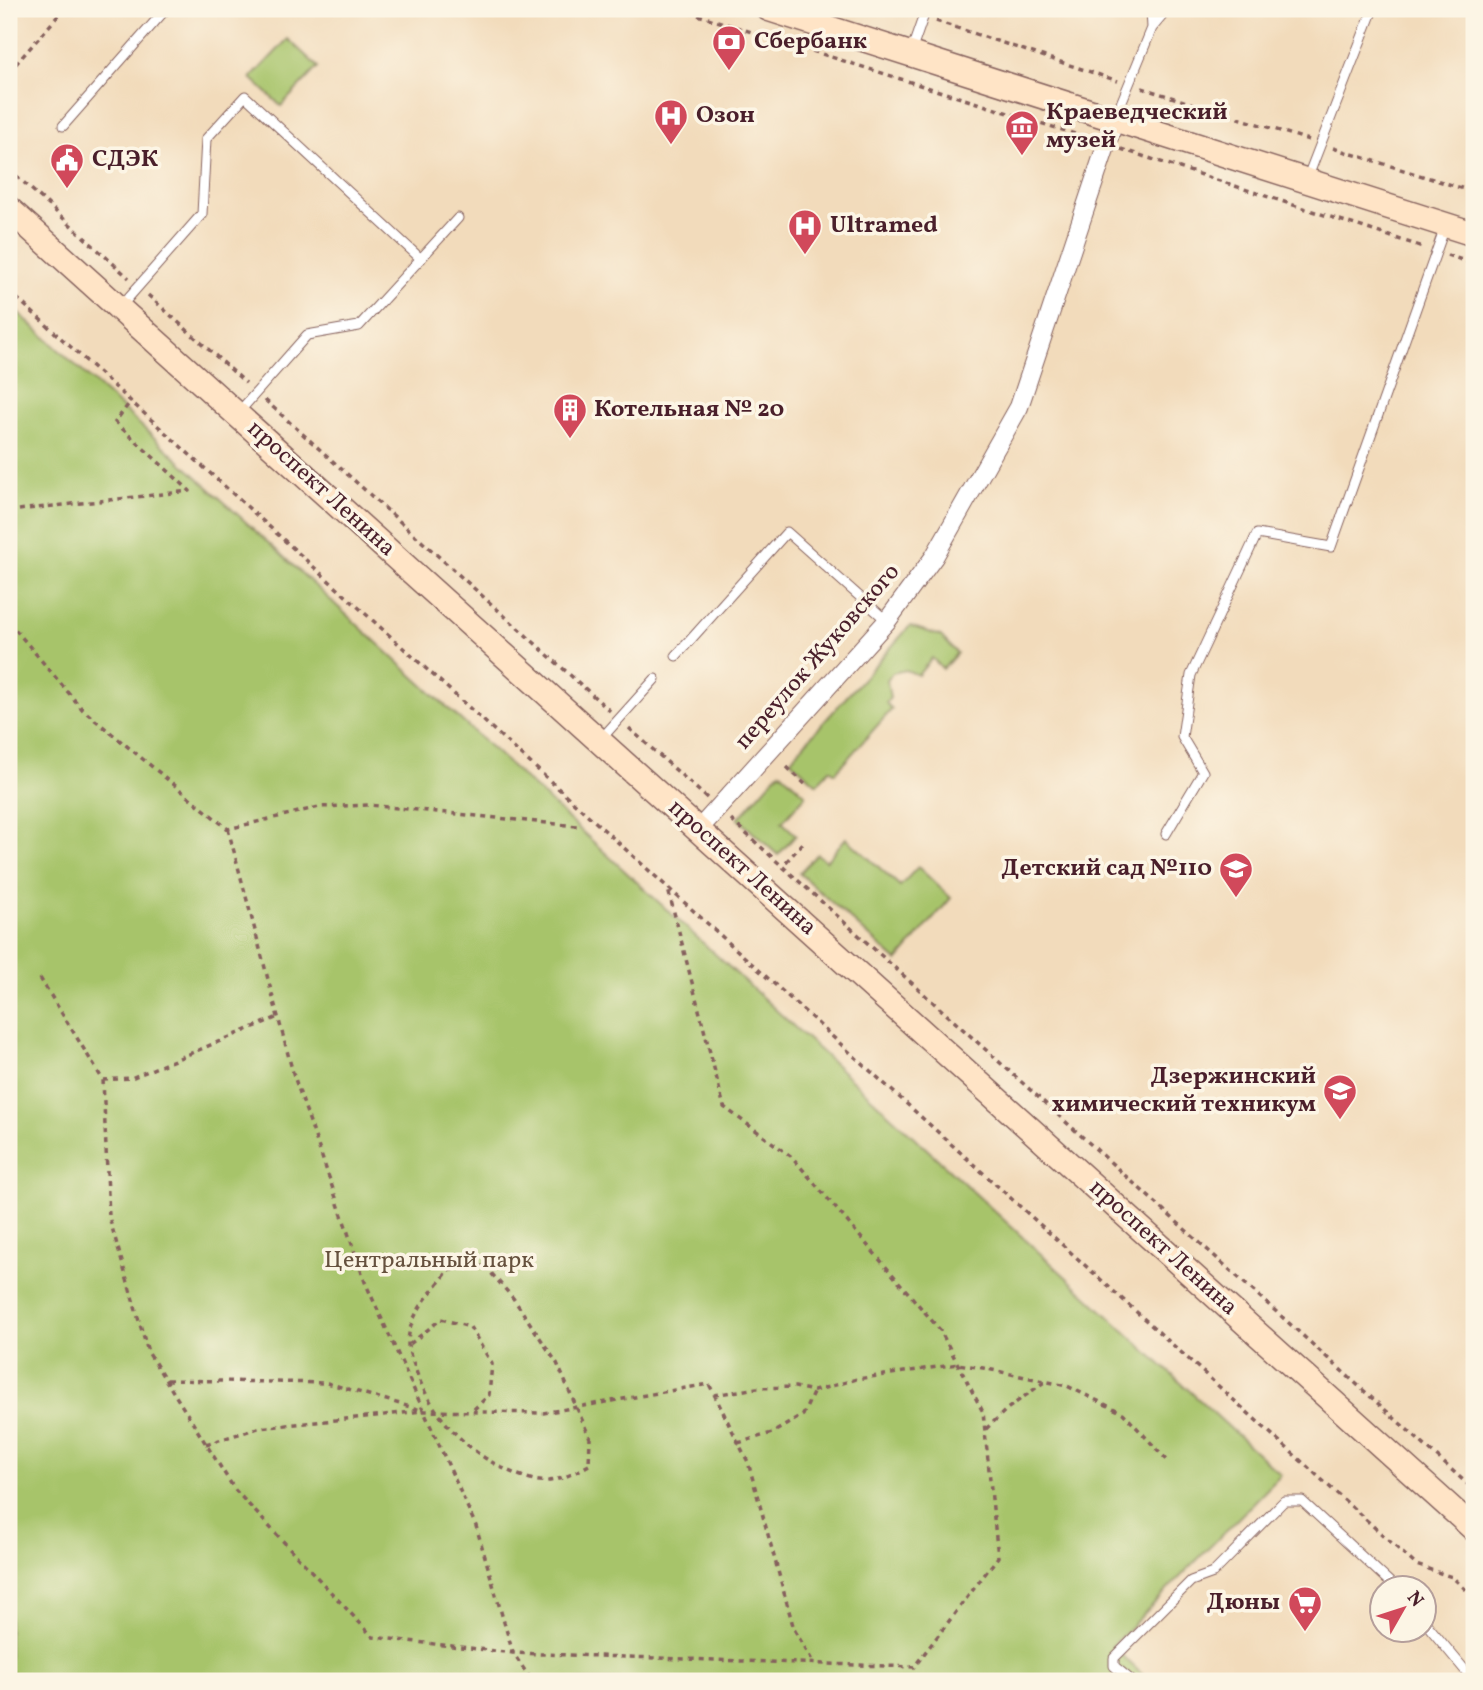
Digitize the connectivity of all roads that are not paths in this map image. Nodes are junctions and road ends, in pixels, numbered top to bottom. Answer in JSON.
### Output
{"nodes":[{"id":1,"x":166,"y":9,"type":"edge"},
{"id":2,"x":769,"y":9,"type":"edge"},
{"id":3,"x":1151,"y":9,"type":"edge"},
{"id":4,"x":1168,"y":9,"type":"edge"},
{"id":5,"x":1373,"y":9,"type":"edge"},
{"id":6,"x":925,"y":13,"type":"edge"},
{"id":7,"x":1152,"y":28,"type":"junction"},
{"id":8,"x":910,"y":54,"type":"junction"},
{"id":9,"x":1115,"y":119,"type":"junction"},
{"id":10,"x":63,"y":126,"type":"dead end"},
{"id":11,"x":1306,"y":180,"type":"junction"},
{"id":12,"x":9,"y":209,"type":"edge"},
{"id":13,"x":458,"y":218,"type":"dead end"},
{"id":14,"x":1446,"y":225,"type":"junction"},
{"id":15,"x":1474,"y":234,"type":"edge"},
{"id":16,"x":421,"y":259,"type":"junction"},
{"id":17,"x":119,"y":308,"type":"junction"},
{"id":18,"x":237,"y":414,"type":"junction"},
{"id":19,"x":887,"y":621,"type":"junction"},
{"id":20,"x":676,"y":656,"type":"dead end"},
{"id":21,"x":655,"y":679,"type":"dead end"},
{"id":22,"x":600,"y":740,"type":"junction"},
{"id":23,"x":699,"y":830,"type":"junction"},
{"id":24,"x":1166,"y":834,"type":"dead end"},
{"id":25,"x":1474,"y":1529,"type":"edge"},
{"id":26,"x":1381,"y":1574,"type":"edge"},
{"id":27,"x":1438,"y":1639,"type":"edge"},
{"id":28,"x":1132,"y":1681,"type":"edge"},
{"id":29,"x":1474,"y":1681,"type":"edge"}],
"edges":[{"from":1,"to":10,"type":"lane"},
{"from":2,"to":8,"type":"main road"},
{"from":3,"to":7,"type":"lane"},
{"from":4,"to":7,"type":"lane"},
{"from":5,"to":11,"type":"lane"},
{"from":6,"to":8,"type":"lane"},
{"from":7,"to":9,"type":"lane"},
{"from":8,"to":9,"type":"main road"},
{"from":9,"to":11,"type":"main road"},
{"from":9,"to":19,"type":"street","name":"переулок Жуковского"},
{"from":11,"to":14,"type":"main road"},
{"from":12,"to":17,"type":"main road","name":"проспект Ленина"},
{"from":13,"to":16,"type":"lane"},
{"from":14,"to":15,"type":"main road"},
{"from":14,"to":24,"type":"lane"},
{"from":16,"to":17,"type":"lane"},
{"from":16,"to":18,"type":"lane"},
{"from":17,"to":18,"type":"main road","name":"проспект Ленина"},
{"from":18,"to":22,"type":"main road","name":"проспект Ленина"},
{"from":19,"to":20,"type":"lane"},
{"from":19,"to":23,"type":"street","name":"переулок Жуковского"},
{"from":21,"to":22,"type":"lane"},
{"from":22,"to":23,"type":"main road","name":"проспект Ленина"},
{"from":23,"to":25,"type":"main road","name":"проспект Ленина"},
{"from":26,"to":28,"type":"lane"},
{"from":27,"to":29,"type":"lane"}]}
